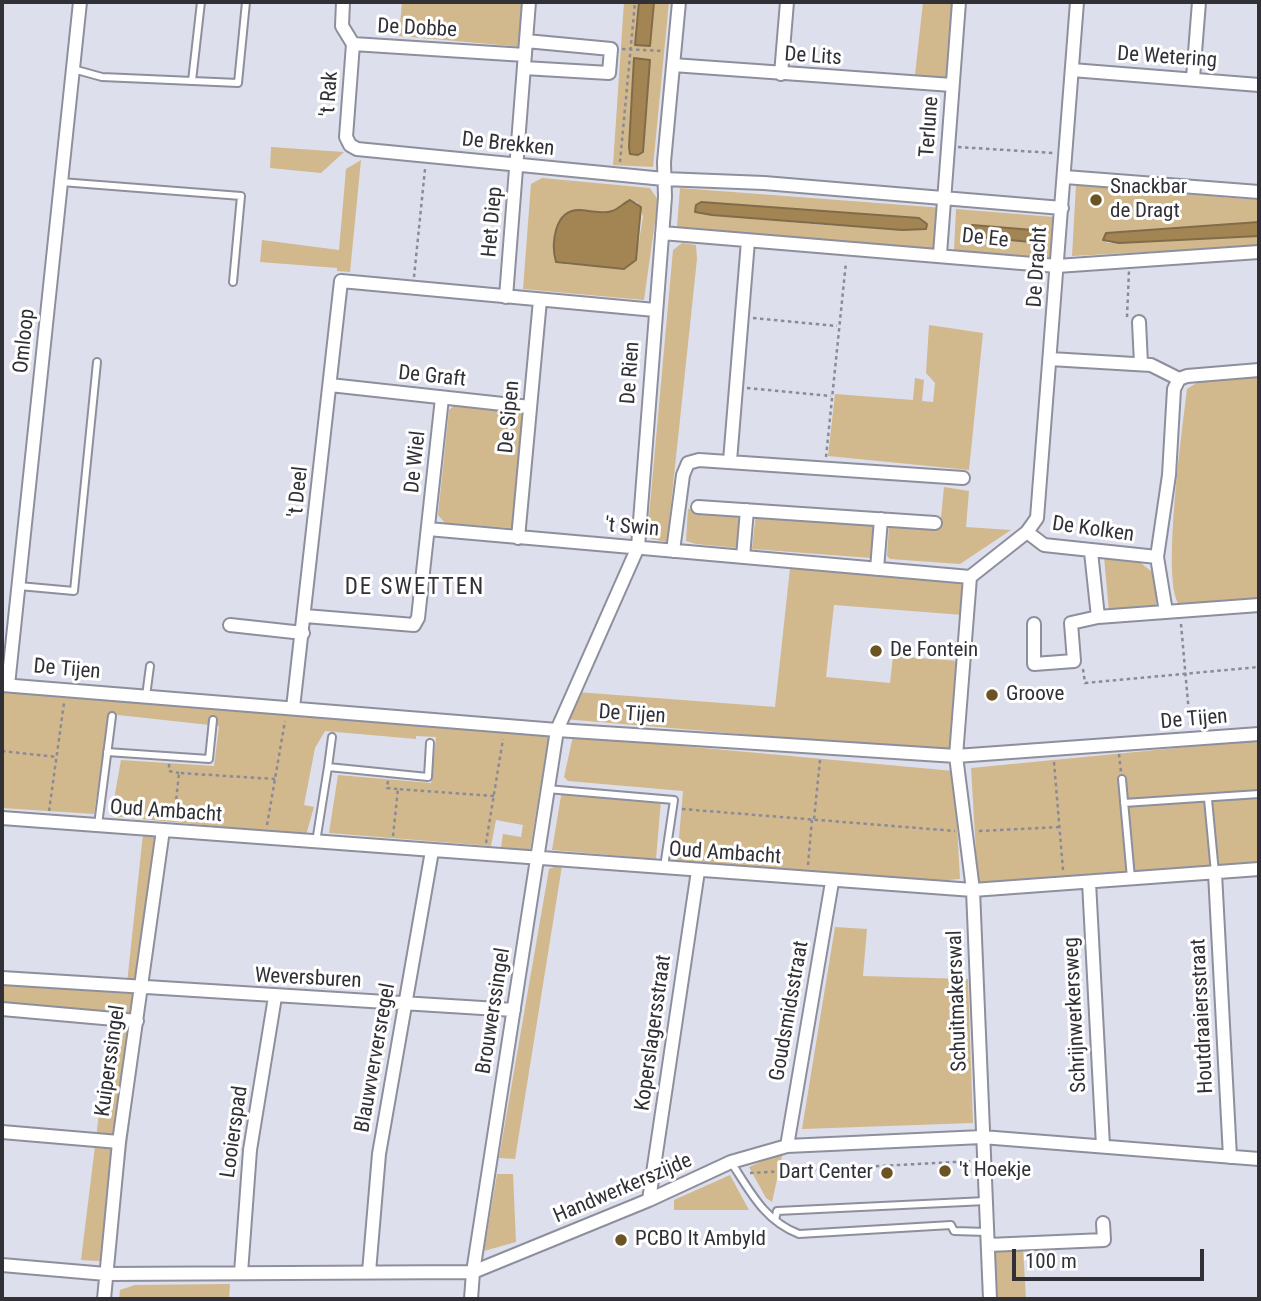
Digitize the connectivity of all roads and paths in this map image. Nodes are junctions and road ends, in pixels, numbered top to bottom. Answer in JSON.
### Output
{"nodes":[{"id":1,"x":80,"y":2,"type":"edge"},
{"id":2,"x":201,"y":2,"type":"edge"},
{"id":3,"x":246,"y":2,"type":"edge"},
{"id":4,"x":343,"y":2,"type":"edge"},
{"id":5,"x":529,"y":2,"type":"edge"},
{"id":6,"x":635,"y":2,"type":"edge"},
{"id":7,"x":679,"y":2,"type":"edge"},
{"id":8,"x":787,"y":2,"type":"edge"},
{"id":9,"x":959,"y":2,"type":"edge"},
{"id":10,"x":1077,"y":2,"type":"edge"},
{"id":11,"x":1199,"y":2,"type":"edge"},
{"id":12,"x":353,"y":44,"type":"junction"},
{"id":13,"x":630,"y":49,"type":"junction"},
{"id":14,"x":674,"y":52,"type":"junction"},
{"id":15,"x":525,"y":55,"type":"junction"},
{"id":16,"x":673,"y":65,"type":"junction"},
{"id":17,"x":73,"y":69,"type":"junction"},
{"id":18,"x":1072,"y":70,"type":"junction"},
{"id":19,"x":781,"y":75,"type":"junction"},
{"id":20,"x":1193,"y":78,"type":"junction"},
{"id":21,"x":192,"y":81,"type":"junction"},
{"id":22,"x":952,"y":85,"type":"junction"},
{"id":23,"x":1259,"y":85,"type":"edge"},
{"id":24,"x":349,"y":145,"type":"joint"},
{"id":25,"x":948,"y":146,"type":"junction"},
{"id":26,"x":1067,"y":154,"type":"junction"},
{"id":27,"x":426,"y":156,"type":"junction"},
{"id":28,"x":517,"y":166,"type":"junction"},
{"id":29,"x":618,"y":175,"type":"junction"},
{"id":30,"x":1065,"y":177,"type":"junction"},
{"id":31,"x":664,"y":179,"type":"junction"},
{"id":32,"x":61,"y":182,"type":"junction"},
{"id":33,"x":1259,"y":192,"type":"edge"},
{"id":34,"x":944,"y":200,"type":"junction"},
{"id":35,"x":1062,"y":208,"type":"junction"},
{"id":36,"x":662,"y":233,"type":"junction"},
{"id":37,"x":748,"y":241,"type":"junction"},
{"id":38,"x":848,"y":248,"type":"junction"},
{"id":39,"x":1259,"y":252,"type":"edge"},
{"id":40,"x":940,"y":254,"type":"junction"},
{"id":41,"x":1129,"y":261,"type":"junction"},
{"id":42,"x":1057,"y":266,"type":"junction"},
{"id":43,"x":233,"y":282,"type":"dead end"},
{"id":44,"x":413,"y":288,"type":"junction"},
{"id":45,"x":506,"y":296,"type":"junction"},
{"id":46,"x":540,"y":300,"type":"junction"},
{"id":47,"x":655,"y":310,"type":"junction"},
{"id":48,"x":743,"y":317,"type":"junction"},
{"id":49,"x":1139,"y":322,"type":"joint"},
{"id":50,"x":838,"y":327,"type":"junction"},
{"id":51,"x":1050,"y":359,"type":"junction"},
{"id":52,"x":97,"y":362,"type":"dead end"},
{"id":53,"x":1141,"y":364,"type":"junction"},
{"id":54,"x":1259,"y":370,"type":"edge"},
{"id":55,"x":1179,"y":379,"type":"junction"},
{"id":56,"x":330,"y":385,"type":"junction"},
{"id":57,"x":736,"y":387,"type":"junction"},
{"id":58,"x":831,"y":396,"type":"junction"},
{"id":59,"x":442,"y":398,"type":"junction"},
{"id":60,"x":530,"y":407,"type":"junction"},
{"id":61,"x":730,"y":461,"type":"junction"},
{"id":62,"x":825,"y":468,"type":"junction"},
{"id":63,"x":963,"y":478,"type":"dead end"},
{"id":64,"x":698,"y":507,"type":"dead end"},
{"id":65,"x":747,"y":510,"type":"junction"},
{"id":66,"x":881,"y":519,"type":"junction"},
{"id":67,"x":934,"y":523,"type":"dead end"},
{"id":68,"x":428,"y":529,"type":"junction"},
{"id":69,"x":1027,"y":532,"type":"junction"},
{"id":70,"x":518,"y":538,"type":"junction"},
{"id":71,"x":638,"y":547,"type":"junction"},
{"id":72,"x":673,"y":551,"type":"junction"},
{"id":73,"x":1091,"y":552,"type":"junction"},
{"id":74,"x":743,"y":557,"type":"junction"},
{"id":75,"x":1157,"y":557,"type":"junction"},
{"id":76,"x":877,"y":569,"type":"junction"},
{"id":77,"x":970,"y":577,"type":"junction"},
{"id":78,"x":19,"y":586,"type":"junction"},
{"id":79,"x":1259,"y":605,"type":"edge"},
{"id":80,"x":1180,"y":611,"type":"junction"},
{"id":81,"x":1166,"y":612,"type":"junction"},
{"id":82,"x":305,"y":615,"type":"junction"},
{"id":83,"x":1098,"y":617,"type":"junction"},
{"id":84,"x":1034,"y":624,"type":"dead end"},
{"id":85,"x":230,"y":625,"type":"dead end"},
{"id":86,"x":303,"y":633,"type":"junction"},
{"id":87,"x":7,"y":649,"type":"edge"},
{"id":88,"x":1073,"y":661,"type":"junction"},
{"id":89,"x":150,"y":666,"type":"dead end"},
{"id":90,"x":1259,"y":667,"type":"edge"},
{"id":91,"x":1186,"y":674,"type":"junction"},
{"id":92,"x":5,"y":685,"type":"edge"},
{"id":93,"x":66,"y":690,"type":"junction"},
{"id":94,"x":146,"y":696,"type":"junction"},
{"id":95,"x":291,"y":708,"type":"junction"},
{"id":96,"x":112,"y":716,"type":"dead end"},
{"id":97,"x":213,"y":720,"type":"dead end"},
{"id":98,"x":505,"y":725,"type":"junction"},
{"id":99,"x":556,"y":730,"type":"junction"},
{"id":100,"x":1259,"y":734,"type":"edge"},
{"id":101,"x":332,"y":737,"type":"dead end"},
{"id":102,"x":1192,"y":739,"type":"junction"},
{"id":103,"x":430,"y":743,"type":"dead end"},
{"id":104,"x":1118,"y":745,"type":"junction"},
{"id":105,"x":822,"y":747,"type":"junction"},
{"id":106,"x":1053,"y":748,"type":"junction"},
{"id":107,"x":2,"y":751,"type":"edge"},
{"id":108,"x":107,"y":752,"type":"junction"},
{"id":109,"x":956,"y":756,"type":"junction"},
{"id":110,"x":57,"y":757,"type":"junction"},
{"id":111,"x":169,"y":757,"type":"junction"},
{"id":112,"x":328,"y":767,"type":"junction"},
{"id":113,"x":179,"y":773,"type":"junction"},
{"id":114,"x":388,"y":774,"type":"junction"},
{"id":115,"x":275,"y":779,"type":"junction"},
{"id":116,"x":1122,"y":779,"type":"joint"},
{"id":117,"x":398,"y":789,"type":"junction"},
{"id":118,"x":547,"y":789,"type":"junction"},
{"id":119,"x":1259,"y":794,"type":"edge"},
{"id":120,"x":494,"y":796,"type":"junction"},
{"id":121,"x":1209,"y":799,"type":"junction"},
{"id":122,"x":1124,"y":803,"type":"junction"},
{"id":123,"x":673,"y":808,"type":"junction"},
{"id":124,"x":2,"y":818,"type":"edge"},
{"id":125,"x":813,"y":820,"type":"junction"},
{"id":126,"x":48,"y":822,"type":"junction"},
{"id":127,"x":98,"y":826,"type":"junction"},
{"id":128,"x":1060,"y":827,"type":"junction"},
{"id":129,"x":168,"y":830,"type":"junction"},
{"id":130,"x":965,"y":832,"type":"junction"},
{"id":131,"x":264,"y":838,"type":"junction"},
{"id":132,"x":316,"y":844,"type":"junction"},
{"id":133,"x":392,"y":848,"type":"junction"},
{"id":134,"x":432,"y":851,"type":"junction"},
{"id":135,"x":485,"y":855,"type":"junction"},
{"id":136,"x":537,"y":859,"type":"junction"},
{"id":137,"x":663,"y":869,"type":"junction"},
{"id":138,"x":1259,"y":869,"type":"edge"},
{"id":139,"x":698,"y":871,"type":"junction"},
{"id":140,"x":1215,"y":873,"type":"junction"},
{"id":141,"x":1131,"y":879,"type":"junction"},
{"id":142,"x":807,"y":880,"type":"junction"},
{"id":143,"x":832,"y":881,"type":"junction"},
{"id":144,"x":1089,"y":882,"type":"junction"},
{"id":145,"x":1064,"y":884,"type":"junction"},
{"id":146,"x":973,"y":890,"type":"junction"},
{"id":147,"x":2,"y":978,"type":"edge"},
{"id":148,"x":141,"y":988,"type":"junction"},
{"id":149,"x":275,"y":997,"type":"junction"},
{"id":150,"x":404,"y":1002,"type":"junction"},
{"id":151,"x":2,"y":1009,"type":"edge"},
{"id":152,"x":514,"y":1010,"type":"junction"},
{"id":153,"x":136,"y":1021,"type":"junction"},
{"id":154,"x":2,"y":1132,"type":"edge"},
{"id":155,"x":982,"y":1137,"type":"junction"},
{"id":156,"x":119,"y":1142,"type":"junction"},
{"id":157,"x":787,"y":1146,"type":"junction"},
{"id":158,"x":1103,"y":1146,"type":"junction"},
{"id":159,"x":1230,"y":1157,"type":"junction"},
{"id":160,"x":1259,"y":1159,"type":"edge"},
{"id":161,"x":984,"y":1160,"type":"junction"},
{"id":162,"x":731,"y":1163,"type":"junction"},
{"id":163,"x":740,"y":1177,"type":"junction"},
{"id":164,"x":649,"y":1200,"type":"junction"},
{"id":165,"x":986,"y":1201,"type":"junction"},
{"id":166,"x":775,"y":1220,"type":"junction"},
{"id":167,"x":1103,"y":1223,"type":"dead end"},
{"id":168,"x":987,"y":1231,"type":"junction"},
{"id":169,"x":988,"y":1245,"type":"junction"},
{"id":170,"x":2,"y":1265,"type":"edge"},
{"id":171,"x":369,"y":1272,"type":"junction"},
{"id":172,"x":472,"y":1272,"type":"junction"},
{"id":173,"x":241,"y":1273,"type":"junction"},
{"id":174,"x":106,"y":1274,"type":"junction"},
{"id":175,"x":104,"y":1299,"type":"edge"},
{"id":176,"x":471,"y":1299,"type":"edge"},
{"id":177,"x":990,"y":1299,"type":"edge"}],
"edges":[{"from":1,"to":17,"type":"street","name":"Omloop"},
{"from":2,"to":21,"type":"lane"},
{"from":3,"to":21,"type":"lane"},
{"from":4,"to":12,"type":"street","name":"De Dobbe"},
{"from":5,"to":15,"type":"street","name":"Het Diep"},
{"from":6,"to":13,"type":"path"},
{"from":7,"to":14,"type":"street","name":"De Rien"},
{"from":8,"to":19,"type":"street"},
{"from":9,"to":22,"type":"street","name":"Terlune"},
{"from":10,"to":18,"type":"street","name":"De Dracht"},
{"from":11,"to":20,"type":"street"},
{"from":12,"to":15,"type":"street","name":"De Dobbe"},
{"from":12,"to":24,"type":"street","name":"'t Rak"},
{"from":13,"to":14,"type":"path"},
{"from":13,"to":29,"type":"path"},
{"from":14,"to":16,"type":"street","name":"De Rien"},
{"from":15,"to":15,"type":"street"},
{"from":15,"to":28,"type":"street","name":"Het Diep"},
{"from":16,"to":19,"type":"street","name":"De Lits"},
{"from":16,"to":31,"type":"street","name":"De Rien"},
{"from":17,"to":21,"type":"lane"},
{"from":17,"to":32,"type":"street","name":"Omloop"},
{"from":18,"to":20,"type":"street","name":"De Wetering"},
{"from":18,"to":26,"type":"street","name":"De Dracht"},
{"from":19,"to":22,"type":"street","name":"De Lits"},
{"from":20,"to":23,"type":"street","name":"De Wetering"},
{"from":22,"to":25,"type":"street","name":"Terlune"},
{"from":24,"to":27,"type":"street","name":"De Brekken"},
{"from":25,"to":26,"type":"path"},
{"from":25,"to":34,"type":"street","name":"Terlune"},
{"from":26,"to":30,"type":"street","name":"De Dracht"},
{"from":27,"to":28,"type":"street","name":"De Brekken"},
{"from":27,"to":44,"type":"path"},
{"from":28,"to":29,"type":"street","name":"De Brekken"},
{"from":28,"to":45,"type":"street","name":"Het Diep"},
{"from":29,"to":31,"type":"street","name":"De Brekken"},
{"from":30,"to":33,"type":"street"},
{"from":30,"to":35,"type":"street","name":"De Dracht"},
{"from":31,"to":34,"type":"street","name":"De Ee"},
{"from":31,"to":36,"type":"street","name":"De Rien"},
{"from":32,"to":43,"type":"lane"},
{"from":32,"to":78,"type":"street","name":"Omloop"},
{"from":34,"to":35,"type":"street","name":"De Ee"},
{"from":34,"to":40,"type":"street","name":"Terlune"},
{"from":35,"to":42,"type":"street","name":"De Dracht"},
{"from":36,"to":37,"type":"street","name":"De Ee"},
{"from":36,"to":47,"type":"street","name":"De Rien"},
{"from":37,"to":38,"type":"street","name":"De Ee"},
{"from":37,"to":48,"type":"street"},
{"from":38,"to":40,"type":"street","name":"De Ee"},
{"from":38,"to":50,"type":"path"},
{"from":39,"to":41,"type":"street","name":"De Ee"},
{"from":40,"to":42,"type":"street","name":"De Ee"},
{"from":41,"to":42,"type":"street","name":"De Ee"},
{"from":41,"to":49,"type":"path"},
{"from":42,"to":51,"type":"street","name":"De Dracht"},
{"from":44,"to":45,"type":"street"},
{"from":44,"to":56,"type":"street","name":"'t Deel"},
{"from":45,"to":46,"type":"street"},
{"from":46,"to":47,"type":"street"},
{"from":46,"to":60,"type":"street","name":"De Sipen"},
{"from":47,"to":71,"type":"street","name":"De Rien"},
{"from":48,"to":50,"type":"path"},
{"from":48,"to":57,"type":"street"},
{"from":49,"to":53,"type":"street"},
{"from":50,"to":58,"type":"path"},
{"from":51,"to":53,"type":"street"},
{"from":51,"to":69,"type":"street","name":"De Dracht"},
{"from":52,"to":78,"type":"lane"},
{"from":53,"to":55,"type":"street"},
{"from":54,"to":55,"type":"street"},
{"from":55,"to":75,"type":"street"},
{"from":56,"to":59,"type":"street","name":"De Graft"},
{"from":56,"to":82,"type":"street","name":"'t Deel"},
{"from":57,"to":58,"type":"path"},
{"from":57,"to":61,"type":"street"},
{"from":58,"to":62,"type":"path"},
{"from":59,"to":60,"type":"street","name":"De Graft"},
{"from":59,"to":68,"type":"street","name":"De Wiel"},
{"from":60,"to":70,"type":"street","name":"De Sipen"},
{"from":61,"to":62,"type":"street"},
{"from":61,"to":72,"type":"street"},
{"from":62,"to":63,"type":"street"},
{"from":64,"to":65,"type":"street"},
{"from":65,"to":66,"type":"street"},
{"from":65,"to":74,"type":"street"},
{"from":66,"to":67,"type":"street"},
{"from":66,"to":76,"type":"street"},
{"from":68,"to":70,"type":"street"},
{"from":68,"to":82,"type":"street","name":"De Wiel"},
{"from":69,"to":73,"type":"street","name":"De Kolken"},
{"from":69,"to":77,"type":"street","name":"De Kolken"},
{"from":70,"to":71,"type":"street","name":"'t Swin"},
{"from":71,"to":72,"type":"street","name":"'t Swin"},
{"from":71,"to":99,"type":"street","name":"De Rien"},
{"from":72,"to":74,"type":"street","name":"'t Swin"},
{"from":73,"to":75,"type":"street","name":"De Kolken"},
{"from":73,"to":83,"type":"street"},
{"from":74,"to":76,"type":"street","name":"'t Swin"},
{"from":75,"to":81,"type":"street"},
{"from":76,"to":77,"type":"street","name":"'t Swin"},
{"from":77,"to":109,"type":"street"},
{"from":78,"to":87,"type":"street","name":"Omloop"},
{"from":79,"to":80,"type":"street"},
{"from":80,"to":81,"type":"street"},
{"from":80,"to":91,"type":"path"},
{"from":81,"to":83,"type":"street"},
{"from":82,"to":86,"type":"street","name":"'t Deel"},
{"from":83,"to":88,"type":"street"},
{"from":84,"to":88,"type":"street"},
{"from":85,"to":86,"type":"street"},
{"from":86,"to":95,"type":"street","name":"'t Deel"},
{"from":87,"to":92,"type":"street","name":"Omloop"},
{"from":88,"to":91,"type":"path"},
{"from":89,"to":94,"type":"lane"},
{"from":90,"to":91,"type":"path"},
{"from":91,"to":102,"type":"path"},
{"from":92,"to":93,"type":"street","name":"De Tijen"},
{"from":93,"to":94,"type":"street","name":"De Tijen"},
{"from":93,"to":110,"type":"path"},
{"from":94,"to":95,"type":"street","name":"De Tijen"},
{"from":95,"to":98,"type":"street","name":"De Tijen"},
{"from":95,"to":115,"type":"path"},
{"from":96,"to":108,"type":"lane","name":"Oud Ambacht"},
{"from":97,"to":111,"type":"lane"},
{"from":98,"to":99,"type":"street","name":"De Tijen"},
{"from":98,"to":120,"type":"path"},
{"from":99,"to":105,"type":"street","name":"De Tijen"},
{"from":99,"to":118,"type":"street","name":"Brouwerssingel"},
{"from":100,"to":102,"type":"street","name":"De Tijen"},
{"from":101,"to":112,"type":"lane"},
{"from":102,"to":104,"type":"street","name":"De Tijen"},
{"from":103,"to":114,"type":"lane"},
{"from":104,"to":106,"type":"street","name":"De Tijen"},
{"from":104,"to":116,"type":"path"},
{"from":105,"to":109,"type":"street","name":"De Tijen"},
{"from":105,"to":125,"type":"path"},
{"from":106,"to":109,"type":"street","name":"De Tijen"},
{"from":106,"to":128,"type":"path"},
{"from":107,"to":110,"type":"path"},
{"from":108,"to":111,"type":"lane"},
{"from":108,"to":127,"type":"lane","name":"Oud Ambacht"},
{"from":109,"to":130,"type":"street","name":"Schuitmakerswal"},
{"from":110,"to":126,"type":"path"},
{"from":111,"to":113,"type":"path"},
{"from":112,"to":114,"type":"lane"},
{"from":112,"to":132,"type":"lane"},
{"from":113,"to":115,"type":"path"},
{"from":113,"to":129,"type":"path"},
{"from":114,"to":117,"type":"path"},
{"from":115,"to":131,"type":"path"},
{"from":116,"to":122,"type":"lane"},
{"from":117,"to":120,"type":"path"},
{"from":117,"to":133,"type":"path"},
{"from":118,"to":123,"type":"lane"},
{"from":118,"to":136,"type":"street","name":"Brouwerssingel"},
{"from":119,"to":121,"type":"lane"},
{"from":120,"to":135,"type":"path"},
{"from":121,"to":122,"type":"lane"},
{"from":121,"to":140,"type":"lane"},
{"from":122,"to":141,"type":"lane"},
{"from":123,"to":125,"type":"path"},
{"from":123,"to":137,"type":"lane"},
{"from":124,"to":126,"type":"street","name":"Oud Ambacht"},
{"from":125,"to":130,"type":"path"},
{"from":125,"to":142,"type":"path"},
{"from":126,"to":127,"type":"street","name":"Oud Ambacht"},
{"from":127,"to":129,"type":"street","name":"Oud Ambacht"},
{"from":128,"to":130,"type":"path"},
{"from":128,"to":145,"type":"path"},
{"from":129,"to":131,"type":"street","name":"Oud Ambacht"},
{"from":129,"to":148,"type":"street","name":"Kuiperssingel"},
{"from":130,"to":146,"type":"street","name":"Schuitmakerswal"},
{"from":131,"to":132,"type":"street","name":"Oud Ambacht"},
{"from":132,"to":133,"type":"street","name":"Oud Ambacht"},
{"from":133,"to":134,"type":"street","name":"Oud Ambacht"},
{"from":134,"to":135,"type":"street","name":"Oud Ambacht"},
{"from":134,"to":150,"type":"street","name":"Blauwverversregel"},
{"from":135,"to":136,"type":"street","name":"Oud Ambacht"},
{"from":136,"to":137,"type":"street","name":"Oud Ambacht"},
{"from":136,"to":152,"type":"street","name":"Brouwerssingel"},
{"from":137,"to":139,"type":"street","name":"Oud Ambacht"},
{"from":138,"to":140,"type":"street","name":"Oud Ambacht"},
{"from":139,"to":142,"type":"street","name":"Oud Ambacht"},
{"from":139,"to":164,"type":"street","name":"Koperslagersstraat"},
{"from":140,"to":141,"type":"street","name":"Oud Ambacht"},
{"from":140,"to":159,"type":"street","name":"Houtdraaiersstraat"},
{"from":141,"to":144,"type":"street","name":"Oud Ambacht"},
{"from":142,"to":143,"type":"street","name":"Oud Ambacht"},
{"from":143,"to":146,"type":"street","name":"Oud Ambacht"},
{"from":143,"to":157,"type":"street","name":"Goudsmidsstraat"},
{"from":144,"to":145,"type":"street","name":"Oud Ambacht"},
{"from":144,"to":158,"type":"street","name":"Schrijnwerkersweg"},
{"from":145,"to":146,"type":"street","name":"Oud Ambacht"},
{"from":146,"to":155,"type":"street","name":"Schuitmakerswal"},
{"from":147,"to":148,"type":"street","name":"Weversburen"},
{"from":148,"to":149,"type":"street","name":"Weversburen"},
{"from":148,"to":153,"type":"street","name":"Kuiperssingel"},
{"from":149,"to":150,"type":"street","name":"Weversburen"},
{"from":149,"to":173,"type":"street","name":"Looierspad"},
{"from":150,"to":152,"type":"street","name":"Weversburen"},
{"from":150,"to":171,"type":"street","name":"Blauwverversregel"},
{"from":151,"to":153,"type":"street"},
{"from":152,"to":172,"type":"street","name":"Brouwerssingel"},
{"from":153,"to":156,"type":"street","name":"Kuiperssingel"},
{"from":154,"to":156,"type":"street"},
{"from":155,"to":157,"type":"street","name":"Handwerkerszijde"},
{"from":155,"to":158,"type":"street","name":"Handwerkerszijde"},
{"from":155,"to":161,"type":"street","name":"Schuitmakerswal"},
{"from":156,"to":174,"type":"street","name":"Kuiperssingel"},
{"from":157,"to":162,"type":"street","name":"Handwerkerszijde"},
{"from":158,"to":159,"type":"street","name":"Handwerkerszijde"},
{"from":159,"to":160,"type":"street","name":"Handwerkerszijde"},
{"from":161,"to":163,"type":"path"},
{"from":161,"to":165,"type":"street","name":"Schuitmakerswal"},
{"from":162,"to":163,"type":"lane"},
{"from":162,"to":164,"type":"street","name":"Handwerkerszijde"},
{"from":163,"to":166,"type":"lane"},
{"from":164,"to":172,"type":"street","name":"Handwerkerszijde"},
{"from":165,"to":166,"type":"lane"},
{"from":165,"to":168,"type":"street","name":"Schuitmakerswal"},
{"from":166,"to":168,"type":"lane"},
{"from":167,"to":169,"type":"street"},
{"from":168,"to":169,"type":"street","name":"Schuitmakerswal"},
{"from":169,"to":177,"type":"street","name":"Schuitmakerswal"},
{"from":170,"to":174,"type":"street","name":"Handwerkerszijde"},
{"from":171,"to":172,"type":"street","name":"Handwerkerszijde"},
{"from":171,"to":173,"type":"street","name":"Handwerkerszijde"},
{"from":172,"to":176,"type":"street","name":"Brouwerssingel"},
{"from":173,"to":174,"type":"street","name":"Handwerkerszijde"},
{"from":174,"to":175,"type":"street","name":"Kuiperssingel"}]}
